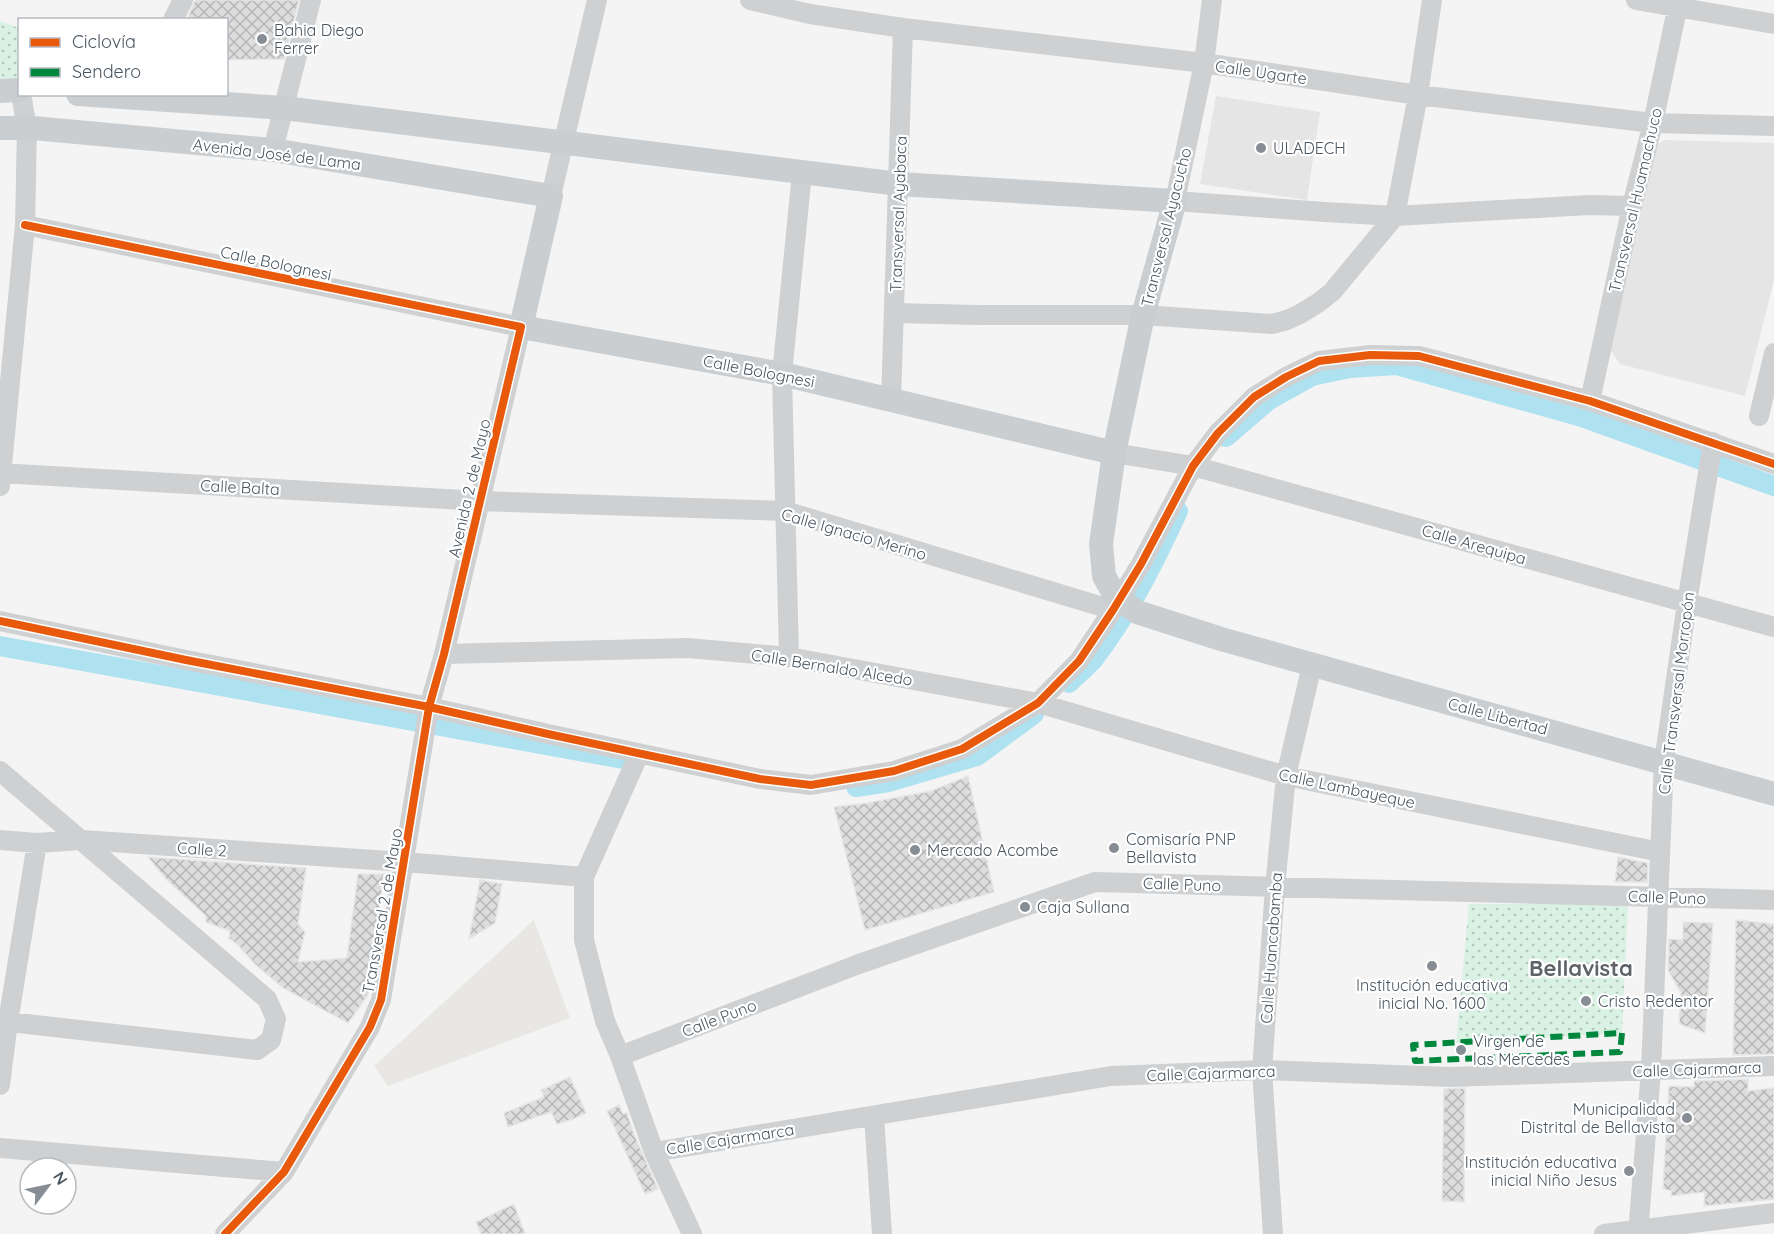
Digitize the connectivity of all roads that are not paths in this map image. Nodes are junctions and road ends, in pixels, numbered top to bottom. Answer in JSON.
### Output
{"nodes":[{"id":1,"x":183,"y":0,"type":"edge"},
{"id":2,"x":312,"y":0,"type":"edge"},
{"id":3,"x":597,"y":0,"type":"edge"},
{"id":4,"x":750,"y":0,"type":"edge"},
{"id":5,"x":1212,"y":0,"type":"edge"},
{"id":6,"x":1432,"y":0,"type":"edge"},
{"id":7,"x":1636,"y":0,"type":"edge"},
{"id":8,"x":1678,"y":3,"type":"edge"},
{"id":9,"x":812,"y":7,"type":"edge"},
{"id":10,"x":174,"y":18,"type":"edge"},
{"id":11,"x":1774,"y":24,"type":"edge"},
{"id":12,"x":903,"y":27,"type":"junction"},
{"id":13,"x":1204,"y":63,"type":"junction"},
{"id":14,"x":0,"y":91,"type":"edge"},
{"id":15,"x":18,"y":92,"type":"edge"},
{"id":16,"x":1418,"y":95,"type":"junction"},
{"id":17,"x":21,"y":96,"type":"edge"},
{"id":18,"x":136,"y":96,"type":"edge"},
{"id":19,"x":284,"y":108,"type":"junction"},
{"id":20,"x":1653,"y":123,"type":"junction"},
{"id":21,"x":1774,"y":126,"type":"edge"},
{"id":22,"x":0,"y":128,"type":"edge"},
{"id":23,"x":27,"y":128,"type":"junction"},
{"id":24,"x":564,"y":144,"type":"junction"},
{"id":25,"x":273,"y":150,"type":"junction"},
{"id":26,"x":802,"y":173,"type":"junction"},
{"id":27,"x":899,"y":184,"type":"junction"},
{"id":28,"x":551,"y":196,"type":"junction"},
{"id":29,"x":1175,"y":201,"type":"junction"},
{"id":30,"x":1632,"y":206,"type":"junction"},
{"id":31,"x":1395,"y":216,"type":"junction"},
{"id":32,"x":25,"y":225,"type":"junction"},
{"id":33,"x":894,"y":313,"type":"junction"},
{"id":34,"x":1143,"y":315,"type":"junction"},
{"id":35,"x":521,"y":327,"type":"junction"},
{"id":36,"x":1774,"y":353,"type":"edge"},
{"id":37,"x":782,"y":374,"type":"junction"},
{"id":38,"x":891,"y":401,"type":"junction"},
{"id":39,"x":1590,"y":401,"type":"junction"},
{"id":40,"x":1759,"y":416,"type":"dead end"},
{"id":41,"x":1713,"y":442,"type":"junction"},
{"id":42,"x":1114,"y":453,"type":"junction"},
{"id":43,"x":1184,"y":464,"type":"junction"},
{"id":44,"x":1774,"y":464,"type":"edge"},
{"id":45,"x":0,"y":473,"type":"edge"},
{"id":46,"x":0,"y":486,"type":"edge"},
{"id":47,"x":480,"y":501,"type":"junction"},
{"id":48,"x":785,"y":511,"type":"junction"},
{"id":49,"x":1687,"y":603,"type":"junction"},
{"id":50,"x":1113,"y":610,"type":"junction"},
{"id":51,"x":0,"y":621,"type":"edge"},
{"id":52,"x":1774,"y":627,"type":"edge"},
{"id":53,"x":1221,"y":639,"type":"joint"},
{"id":54,"x":444,"y":654,"type":"junction"},
{"id":55,"x":789,"y":657,"type":"junction"},
{"id":56,"x":1312,"y":665,"type":"junction"},
{"id":57,"x":1038,"y":703,"type":"junction"},
{"id":58,"x":429,"y":709,"type":"junction"},
{"id":59,"x":639,"y":754,"type":"junction"},
{"id":60,"x":1664,"y":762,"type":"junction"},
{"id":61,"x":0,"y":771,"type":"edge"},
{"id":62,"x":1286,"y":776,"type":"junction"},
{"id":63,"x":1774,"y":794,"type":"edge"},
{"id":64,"x":0,"y":840,"type":"edge"},
{"id":65,"x":82,"y":840,"type":"junction"},
{"id":66,"x":37,"y":843,"type":"junction"},
{"id":67,"x":1660,"y":852,"type":"junction"},
{"id":68,"x":404,"y":862,"type":"junction"},
{"id":69,"x":584,"y":877,"type":"junction"},
{"id":70,"x":1275,"y":887,"type":"junction"},
{"id":71,"x":1660,"y":896,"type":"junction"},
{"id":72,"x":1774,"y":900,"type":"edge"},
{"id":73,"x":4,"y":1021,"type":"edge"},
{"id":74,"x":620,"y":1056,"type":"junction"},
{"id":75,"x":1774,"y":1066,"type":"edge"},
{"id":76,"x":1262,"y":1070,"type":"junction"},
{"id":77,"x":1651,"y":1070,"type":"junction"},
{"id":78,"x":0,"y":1085,"type":"edge"},
{"id":79,"x":874,"y":1116,"type":"junction"},
{"id":80,"x":0,"y":1148,"type":"edge"},
{"id":81,"x":654,"y":1152,"type":"junction"},
{"id":82,"x":284,"y":1172,"type":"junction"},
{"id":83,"x":1774,"y":1214,"type":"edge"},
{"id":84,"x":1638,"y":1232,"type":"edge"},
{"id":85,"x":225,"y":1234,"type":"edge"},
{"id":86,"x":692,"y":1234,"type":"edge"},
{"id":87,"x":882,"y":1234,"type":"edge"},
{"id":88,"x":1273,"y":1234,"type":"edge"},
{"id":89,"x":1604,"y":1234,"type":"edge"}],
"edges":[{"from":1,"to":10,"type":"street"},
{"from":2,"to":19,"type":"street"},
{"from":3,"to":24,"type":"street","name":"Avenida 2 de Mayo"},
{"from":4,"to":9,"type":"street","name":"Calle Ugarte"},
{"from":5,"to":13,"type":"street","name":"Transversal Ayacucho"},
{"from":6,"to":16,"type":"street"},
{"from":7,"to":8,"type":"street"},
{"from":8,"to":11,"type":"street"},
{"from":8,"to":20,"type":"street","name":"Transversal Huamachuco"},
{"from":9,"to":12,"type":"street","name":"Calle Ugarte"},
{"from":12,"to":13,"type":"street","name":"Calle Ugarte"},
{"from":12,"to":27,"type":"street","name":"Transversal Ayabaca"},
{"from":13,"to":16,"type":"street","name":"Calle Ugarte"},
{"from":13,"to":29,"type":"street","name":"Transversal Ayacucho"},
{"from":14,"to":15,"type":"main road"},
{"from":16,"to":20,"type":"street","name":"Calle Ugarte"},
{"from":16,"to":31,"type":"street"},
{"from":17,"to":23,"type":"street"},
{"from":18,"to":19,"type":"main road"},
{"from":19,"to":24,"type":"main road"},
{"from":19,"to":25,"type":"street"},
{"from":20,"to":21,"type":"street","name":"Calle Ugarte"},
{"from":20,"to":30,"type":"street","name":"Transversal Huamachuco"},
{"from":22,"to":23,"type":"main road","name":"Avenida José de Lama"},
{"from":23,"to":25,"type":"main road","name":"Avenida José de Lama"},
{"from":23,"to":32,"type":"street"},
{"from":24,"to":26,"type":"main road"},
{"from":24,"to":28,"type":"street","name":"Avenida 2 de Mayo"},
{"from":25,"to":28,"type":"main road","name":"Avenida José de Lama"},
{"from":26,"to":27,"type":"main road"},
{"from":26,"to":37,"type":"street"},
{"from":27,"to":29,"type":"main road"},
{"from":27,"to":33,"type":"street","name":"Transversal Ayabaca"},
{"from":28,"to":35,"type":"main road","name":"Avenida 2 de Mayo"},
{"from":29,"to":31,"type":"street"},
{"from":29,"to":34,"type":"main road","name":"Transversal Ayacucho"},
{"from":30,"to":31,"type":"street"},
{"from":30,"to":39,"type":"street","name":"Transversal Huamachuco"},
{"from":31,"to":34,"type":"street"},
{"from":32,"to":35,"type":"street","name":"Calle Bolognesi"},
{"from":32,"to":45,"type":"street"},
{"from":33,"to":34,"type":"street"},
{"from":33,"to":38,"type":"street","name":"Transversal Ayabaca"},
{"from":34,"to":42,"type":"main road","name":"Transversal Ayacucho"},
{"from":35,"to":37,"type":"main road","name":"Calle Bolognesi"},
{"from":35,"to":47,"type":"street","name":"Avenida 2 de Mayo"},
{"from":36,"to":40,"type":"street"},
{"from":37,"to":38,"type":"main road","name":"Calle Bolognesi"},
{"from":37,"to":48,"type":"street"},
{"from":38,"to":42,"type":"main road","name":"Calle Bolognesi"},
{"from":39,"to":41,"type":"street"},
{"from":39,"to":43,"type":"street"},
{"from":41,"to":44,"type":"street"},
{"from":41,"to":49,"type":"street","name":"Calle Transversal Morropón"},
{"from":42,"to":43,"type":"street","name":"Calle Bolognesi"},
{"from":42,"to":53,"type":"main road","name":"Transversal Ayacucho"},
{"from":43,"to":49,"type":"street","name":"Calle Arequipa"},
{"from":43,"to":50,"type":"street"},
{"from":45,"to":46,"type":"street"},
{"from":45,"to":47,"type":"street","name":"Calle Balta"},
{"from":47,"to":48,"type":"street","name":"Calle Ignacio Merino"},
{"from":47,"to":54,"type":"street","name":"Avenida 2 de Mayo"},
{"from":48,"to":50,"type":"street","name":"Calle Ignacio Merino"},
{"from":48,"to":55,"type":"street"},
{"from":49,"to":52,"type":"street","name":"Calle Arequipa"},
{"from":49,"to":60,"type":"street","name":"Calle Transversal Morropón"},
{"from":50,"to":57,"type":"street"},
{"from":51,"to":58,"type":"street"},
{"from":53,"to":56,"type":"main road","name":"Calle Libertad"},
{"from":54,"to":55,"type":"street","name":"Calle Bernaldo Alcedo"},
{"from":54,"to":58,"type":"street","name":"Transversal 2 de Mayo"},
{"from":55,"to":57,"type":"street","name":"Calle Bernaldo Alcedo"},
{"from":56,"to":60,"type":"main road","name":"Calle Libertad"},
{"from":56,"to":62,"type":"street","name":"Calle Huancabamba"},
{"from":57,"to":59,"type":"street"},
{"from":57,"to":62,"type":"street","name":"Calle Lambayeque"},
{"from":58,"to":59,"type":"street"},
{"from":58,"to":68,"type":"street","name":"Transversal 2 de Mayo"},
{"from":59,"to":69,"type":"street"},
{"from":60,"to":63,"type":"main road","name":"Calle Libertad"},
{"from":60,"to":67,"type":"street","name":"Calle Transversal Morropón"},
{"from":61,"to":65,"type":"street"},
{"from":62,"to":67,"type":"street","name":"Calle Lambayeque"},
{"from":62,"to":70,"type":"street","name":"Calle Huancabamba"},
{"from":64,"to":66,"type":"street","name":"Calle 2"},
{"from":65,"to":66,"type":"street","name":"Calle 2"},
{"from":65,"to":68,"type":"street","name":"Calle 2"},
{"from":65,"to":73,"type":"street"},
{"from":66,"to":73,"type":"street"},
{"from":67,"to":71,"type":"street","name":"Calle Transversal Morropón"},
{"from":68,"to":69,"type":"street","name":"Calle 2"},
{"from":68,"to":82,"type":"street","name":"Transversal 2 de Mayo"},
{"from":69,"to":74,"type":"street"},
{"from":70,"to":71,"type":"street","name":"Calle Puno"},
{"from":70,"to":74,"type":"street","name":"Calle Puno"},
{"from":70,"to":76,"type":"street","name":"Calle Huancabamba"},
{"from":71,"to":72,"type":"street","name":"Calle Puno"},
{"from":71,"to":77,"type":"street","name":"Calle Transversal Morropón"},
{"from":73,"to":78,"type":"street"},
{"from":74,"to":81,"type":"street"},
{"from":75,"to":77,"type":"street","name":"Calle Cajarmarca"},
{"from":76,"to":77,"type":"street","name":"Calle Cajarmarca"},
{"from":76,"to":79,"type":"street","name":"Calle Cajarmarca"},
{"from":76,"to":88,"type":"street","name":"Calle Huancabamba"},
{"from":77,"to":84,"type":"street","name":"Calle Transversal Morropón"},
{"from":79,"to":81,"type":"street","name":"Calle Cajarmarca"},
{"from":79,"to":87,"type":"street"},
{"from":80,"to":82,"type":"street"},
{"from":81,"to":86,"type":"street"},
{"from":82,"to":85,"type":"street","name":"Transversal 2 de Mayo"},
{"from":83,"to":84,"type":"street"},
{"from":84,"to":89,"type":"street"}]}
